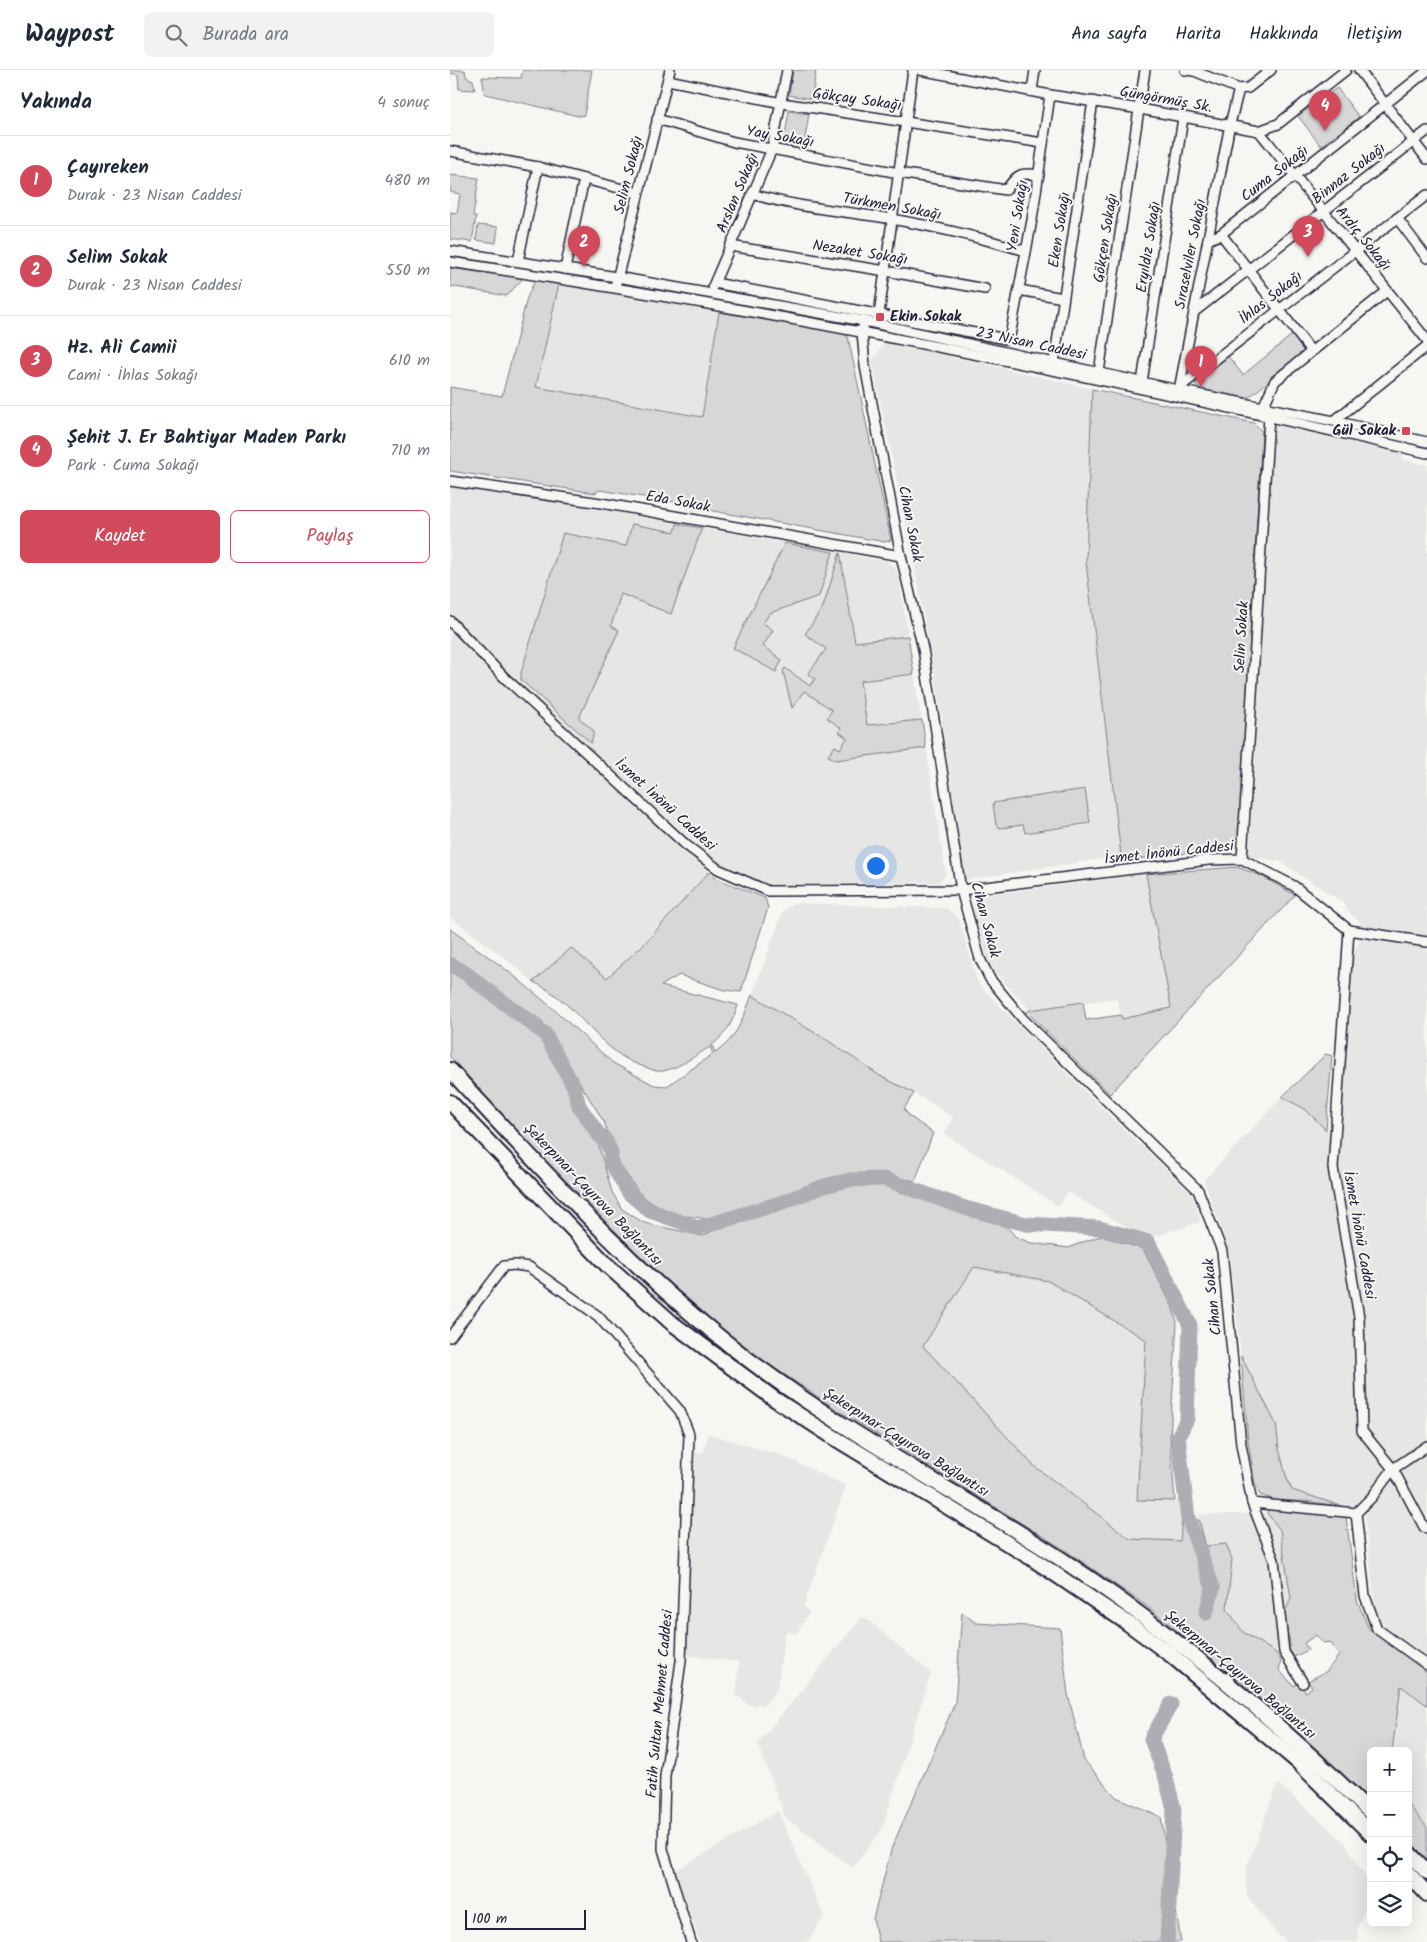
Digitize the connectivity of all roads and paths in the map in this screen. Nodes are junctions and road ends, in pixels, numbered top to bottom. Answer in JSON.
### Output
{"nodes":[{"id":1,"x":670,"y":70,"type":"edge"},
{"id":2,"x":787,"y":70,"type":"edge"},
{"id":3,"x":913,"y":70,"type":"edge"},
{"id":4,"x":920,"y":70,"type":"edge"},
{"id":5,"x":1035,"y":70,"type":"edge"},
{"id":6,"x":1146,"y":70,"type":"edge"},
{"id":7,"x":1192,"y":70,"type":"edge"},
{"id":8,"x":1271,"y":70,"type":"edge"},
{"id":9,"x":1346,"y":70,"type":"edge"},
{"id":10,"x":1360,"y":70,"type":"edge"},
{"id":11,"x":1427,"y":71,"type":"edge"},
{"id":12,"x":668,"y":80,"type":"junction"},
{"id":13,"x":1239,"y":89,"type":"junction"},
{"id":14,"x":1032,"y":91,"type":"junction"},
{"id":15,"x":1050,"y":95,"type":"junction"},
{"id":16,"x":1093,"y":101,"type":"junction"},
{"id":17,"x":782,"y":103,"type":"junction"},
{"id":18,"x":1385,"y":104,"type":"junction"},
{"id":19,"x":1140,"y":109,"type":"junction"},
{"id":20,"x":1183,"y":118,"type":"junction"},
{"id":21,"x":657,"y":119,"type":"junction"},
{"id":22,"x":906,"y":121,"type":"junction"},
{"id":23,"x":1230,"y":124,"type":"junction"},
{"id":24,"x":1427,"y":130,"type":"edge"},
{"id":25,"x":1259,"y":131,"type":"junction"},
{"id":26,"x":1413,"y":141,"type":"junction"},
{"id":27,"x":1043,"y":143,"type":"junction"},
{"id":28,"x":772,"y":149,"type":"junction"},
{"id":29,"x":450,"y":151,"type":"edge"},
{"id":30,"x":1427,"y":159,"type":"edge"},
{"id":31,"x":538,"y":167,"type":"junction"},
{"id":32,"x":899,"y":173,"type":"junction"},
{"id":33,"x":1039,"y":175,"type":"junction"},
{"id":34,"x":1295,"y":176,"type":"junction"},
{"id":35,"x":584,"y":179,"type":"junction"},
{"id":36,"x":638,"y":193,"type":"junction"},
{"id":37,"x":752,"y":194,"type":"junction"},
{"id":38,"x":1427,"y":194,"type":"edge"},
{"id":39,"x":1323,"y":211,"type":"junction"},
{"id":40,"x":1397,"y":218,"type":"junction"},
{"id":41,"x":892,"y":219,"type":"junction"},
{"id":42,"x":1221,"y":234,"type":"junction"},
{"id":43,"x":1208,"y":240,"type":"junction"},
{"id":44,"x":730,"y":246,"type":"junction"},
{"id":45,"x":450,"y":251,"type":"edge"},
{"id":46,"x":1026,"y":251,"type":"junction"},
{"id":47,"x":1355,"y":251,"type":"junction"},
{"id":48,"x":1427,"y":258,"type":"edge"},
{"id":49,"x":518,"y":261,"type":"junction"},
{"id":50,"x":450,"y":262,"type":"edge"},
{"id":51,"x":565,"y":269,"type":"junction"},
{"id":52,"x":1248,"y":270,"type":"junction"},
{"id":53,"x":886,"y":271,"type":"junction"},
{"id":54,"x":616,"y":282,"type":"junction"},
{"id":55,"x":715,"y":283,"type":"junction"},
{"id":56,"x":985,"y":289,"type":"dead end"},
{"id":57,"x":1019,"y":290,"type":"junction"},
{"id":58,"x":1387,"y":291,"type":"junction"},
{"id":59,"x":710,"y":294,"type":"junction"},
{"id":60,"x":1063,"y":298,"type":"junction"},
{"id":61,"x":1279,"y":310,"type":"junction"},
{"id":62,"x":1194,"y":312,"type":"junction"},
{"id":63,"x":879,"y":314,"type":"junction"},
{"id":64,"x":864,"y":321,"type":"junction"},
{"id":65,"x":862,"y":332,"type":"junction"},
{"id":66,"x":1427,"y":340,"type":"edge"},
{"id":67,"x":1427,"y":346,"type":"edge"},
{"id":68,"x":1311,"y":351,"type":"junction"},
{"id":69,"x":1054,"y":363,"type":"junction"},
{"id":70,"x":1099,"y":372,"type":"junction"},
{"id":71,"x":1142,"y":382,"type":"junction"},
{"id":72,"x":1179,"y":388,"type":"junction"},
{"id":73,"x":1263,"y":407,"type":"junction"},
{"id":74,"x":1269,"y":416,"type":"junction"},
{"id":75,"x":1334,"y":421,"type":"junction"},
{"id":76,"x":1427,"y":442,"type":"edge"},
{"id":77,"x":1427,"y":453,"type":"edge"},
{"id":78,"x":450,"y":480,"type":"edge"},
{"id":79,"x":901,"y":556,"type":"junction"},
{"id":80,"x":450,"y":621,"type":"edge"},
{"id":81,"x":1242,"y":860,"type":"junction"},
{"id":82,"x":962,"y":890,"type":"junction"},
{"id":83,"x":1349,"y":930,"type":"junction"},
{"id":84,"x":1427,"y":942,"type":"edge"},
{"id":85,"x":450,"y":1070,"type":"edge"},
{"id":86,"x":450,"y":1102,"type":"edge"},
{"id":87,"x":450,"y":1337,"type":"edge"},
{"id":88,"x":1427,"y":1446,"type":"edge"},
{"id":89,"x":1393,"y":1469,"type":"junction"},
{"id":90,"x":1252,"y":1503,"type":"junction"},
{"id":91,"x":1356,"y":1513,"type":"junction"},
{"id":92,"x":1427,"y":1529,"type":"edge"},
{"id":93,"x":1427,"y":1665,"type":"edge"},
{"id":94,"x":1303,"y":1683,"type":"dead end"},
{"id":95,"x":1367,"y":1809,"type":"edge"},
{"id":96,"x":1367,"y":1830,"type":"edge"},
{"id":97,"x":1412,"y":1856,"type":"edge"},
{"id":98,"x":1427,"y":1872,"type":"edge"},
{"id":99,"x":1412,"y":1877,"type":"edge"},
{"id":100,"x":1427,"y":1894,"type":"edge"},
{"id":101,"x":691,"y":1942,"type":"edge"}],
"edges":[{"from":1,"to":12,"type":"street","name":"Selim Sokağı"},
{"from":2,"to":17,"type":"street","name":"Arslan Sokağı"},
{"from":3,"to":22,"type":"street"},
{"from":4,"to":14,"type":"street","name":"Güngörmüş Sk."},
{"from":5,"to":14,"type":"street"},
{"from":6,"to":19,"type":"street","name":"Gökçen Sokağı"},
{"from":7,"to":13,"type":"street"},
{"from":8,"to":13,"type":"street"},
{"from":9,"to":25,"type":"street"},
{"from":10,"to":18,"type":"street"},
{"from":11,"to":18,"type":"street","name":"Cuma Sokağı"},
{"from":12,"to":17,"type":"street","name":"Gökçay Sokağı"},
{"from":12,"to":21,"type":"street","name":"Selim Sokağı"},
{"from":13,"to":23,"type":"street","name":"Sıraselviler Sokağı"},
{"from":14,"to":15,"type":"street","name":"Güngörmüş Sk."},
{"from":15,"to":16,"type":"street","name":"Güngörmüş Sk."},
{"from":15,"to":27,"type":"street","name":"Yeni Sokağı"},
{"from":16,"to":19,"type":"street","name":"Güngörmüş Sk."},
{"from":16,"to":60,"type":"street","name":"Eken Sokağı"},
{"from":17,"to":22,"type":"street","name":"Gökçay Sokağı"},
{"from":17,"to":28,"type":"street","name":"Arslan Sokağı"},
{"from":18,"to":26,"type":"street"},
{"from":18,"to":34,"type":"street","name":"Cuma Sokağı"},
{"from":19,"to":20,"type":"street","name":"Güngörmüş Sk."},
{"from":19,"to":70,"type":"street","name":"Gökçen Sokağı"},
{"from":20,"to":23,"type":"street","name":"Güngörmüş Sk."},
{"from":20,"to":71,"type":"street","name":"Eryıldız Sokağı"},
{"from":21,"to":28,"type":"street","name":"Yay Sokağı"},
{"from":21,"to":36,"type":"street","name":"Selim Sokağı"},
{"from":22,"to":27,"type":"street","name":"Gökçay Sokağı"},
{"from":22,"to":32,"type":"street"},
{"from":23,"to":25,"type":"street","name":"Güngörmüş Sk."},
{"from":23,"to":43,"type":"street","name":"Sıraselviler Sokağı"},
{"from":24,"to":26,"type":"street","name":"Binnaz Sokağı"},
{"from":25,"to":34,"type":"street","name":"Ardıç Sokağı"},
{"from":26,"to":30,"type":"street"},
{"from":26,"to":39,"type":"street","name":"Binnaz Sokağı"},
{"from":27,"to":33,"type":"street","name":"Yeni Sokağı"},
{"from":28,"to":32,"type":"street","name":"Yay Sokağı"},
{"from":28,"to":37,"type":"street","name":"Arslan Sokağı"},
{"from":29,"to":31,"type":"street"},
{"from":31,"to":35,"type":"street"},
{"from":31,"to":49,"type":"street"},
{"from":32,"to":33,"type":"street","name":"Yay Sokağı"},
{"from":32,"to":41,"type":"street"},
{"from":33,"to":46,"type":"street","name":"Yeni Sokağı"},
{"from":34,"to":39,"type":"street","name":"Ardıç Sokağı"},
{"from":34,"to":42,"type":"street","name":"Cuma Sokağı"},
{"from":35,"to":36,"type":"street"},
{"from":35,"to":51,"type":"street"},
{"from":36,"to":54,"type":"street","name":"Selim Sokağı"},
{"from":37,"to":41,"type":"street","name":"Türkmen Sokağı"},
{"from":37,"to":44,"type":"street","name":"Arslan Sokağı"},
{"from":38,"to":40,"type":"street","name":"İhlas Sokağı"},
{"from":39,"to":47,"type":"street","name":"Ardıç Sokağı"},
{"from":39,"to":52,"type":"street","name":"Binnaz Sokağı"},
{"from":40,"to":47,"type":"street","name":"İhlas Sokağı"},
{"from":40,"to":48,"type":"street"},
{"from":41,"to":46,"type":"street","name":"Türkmen Sokağı"},
{"from":41,"to":53,"type":"street"},
{"from":42,"to":43,"type":"street","name":"Cuma Sokağı"},
{"from":42,"to":52,"type":"street"},
{"from":43,"to":62,"type":"street","name":"Sıraselviler Sokağı"},
{"from":44,"to":53,"type":"street","name":"Nezaket Sokağı"},
{"from":44,"to":55,"type":"street","name":"Arslan Sokağı"},
{"from":45,"to":49,"type":"street","name":"23 Nisan Caddesi"},
{"from":46,"to":57,"type":"street","name":"Yeni Sokağı"},
{"from":47,"to":58,"type":"street","name":"Ardıç Sokağı"},
{"from":47,"to":61,"type":"street","name":"İhlas Sokağı"},
{"from":49,"to":51,"type":"street","name":"23 Nisan Caddesi"},
{"from":50,"to":54,"type":"street","name":"23 Nisan Caddesi"},
{"from":51,"to":54,"type":"street","name":"23 Nisan Caddesi"},
{"from":52,"to":61,"type":"street"},
{"from":52,"to":62,"type":"street","name":"Binnaz Sokağı"},
{"from":53,"to":56,"type":"street","name":"Nezaket Sokağı"},
{"from":53,"to":63,"type":"street"},
{"from":54,"to":59,"type":"street","name":"23 Nisan Caddesi"},
{"from":54,"to":65,"type":"street","name":"23 Nisan Caddesi"},
{"from":55,"to":59,"type":"street","name":"Arslan Sokağı"},
{"from":55,"to":63,"type":"street"},
{"from":57,"to":60,"type":"street"},
{"from":57,"to":63,"type":"street","name":"Yeni Sokağı"},
{"from":58,"to":66,"type":"street","name":"Ardıç Sokağı"},
{"from":58,"to":68,"type":"street"},
{"from":59,"to":64,"type":"street","name":"23 Nisan Caddesi"},
{"from":60,"to":69,"type":"street","name":"Eken Sokağı"},
{"from":61,"to":68,"type":"street"},
{"from":61,"to":72,"type":"street","name":"İhlas Sokağı"},
{"from":62,"to":72,"type":"street","name":"Sıraselviler Sokağı"},
{"from":64,"to":65,"type":"street","name":"Cihan Sokak"},
{"from":64,"to":69,"type":"street","name":"23 Nisan Caddesi"},
{"from":65,"to":74,"type":"street","name":"23 Nisan Caddesi"},
{"from":65,"to":79,"type":"street","name":"Cihan Sokak"},
{"from":67,"to":75,"type":"street"},
{"from":68,"to":73,"type":"street"},
{"from":69,"to":70,"type":"street","name":"23 Nisan Caddesi"},
{"from":70,"to":71,"type":"street","name":"23 Nisan Caddesi"},
{"from":71,"to":72,"type":"street","name":"23 Nisan Caddesi"},
{"from":72,"to":73,"type":"street","name":"23 Nisan Caddesi"},
{"from":73,"to":75,"type":"street","name":"23 Nisan Caddesi"},
{"from":74,"to":77,"type":"street","name":"23 Nisan Caddesi"},
{"from":74,"to":81,"type":"street","name":"Selin Sokak"},
{"from":75,"to":76,"type":"street","name":"23 Nisan Caddesi"},
{"from":78,"to":79,"type":"street","name":"Eda Sokak"},
{"from":79,"to":82,"type":"street","name":"Cihan Sokak"},
{"from":80,"to":82,"type":"street","name":"İsmet İnönü Caddesi"},
{"from":81,"to":82,"type":"street","name":"İsmet İnönü Caddesi"},
{"from":81,"to":83,"type":"street","name":"İsmet İnönü Caddesi"},
{"from":82,"to":90,"type":"street","name":"Cihan Sokak"},
{"from":83,"to":84,"type":"street"},
{"from":83,"to":89,"type":"street","name":"İsmet İnönü Caddesi"},
{"from":85,"to":95,"type":"highway","name":"Şekerpınar-Çayırova Bağlantısı"},
{"from":86,"to":96,"type":"highway","name":"Şekerpınar-Çayırova Bağlantısı"},
{"from":87,"to":101,"type":"street","name":"Fatih Sultan Mehmet Caddesi"},
{"from":88,"to":89,"type":"street"},
{"from":89,"to":91,"type":"street"},
{"from":89,"to":92,"type":"street","name":"İsmet İnönü Caddesi"},
{"from":90,"to":91,"type":"street"},
{"from":90,"to":94,"type":"street","name":"Cihan Sokak"},
{"from":91,"to":93,"type":"street"},
{"from":97,"to":98,"type":"highway"},
{"from":99,"to":100,"type":"highway"}]}
